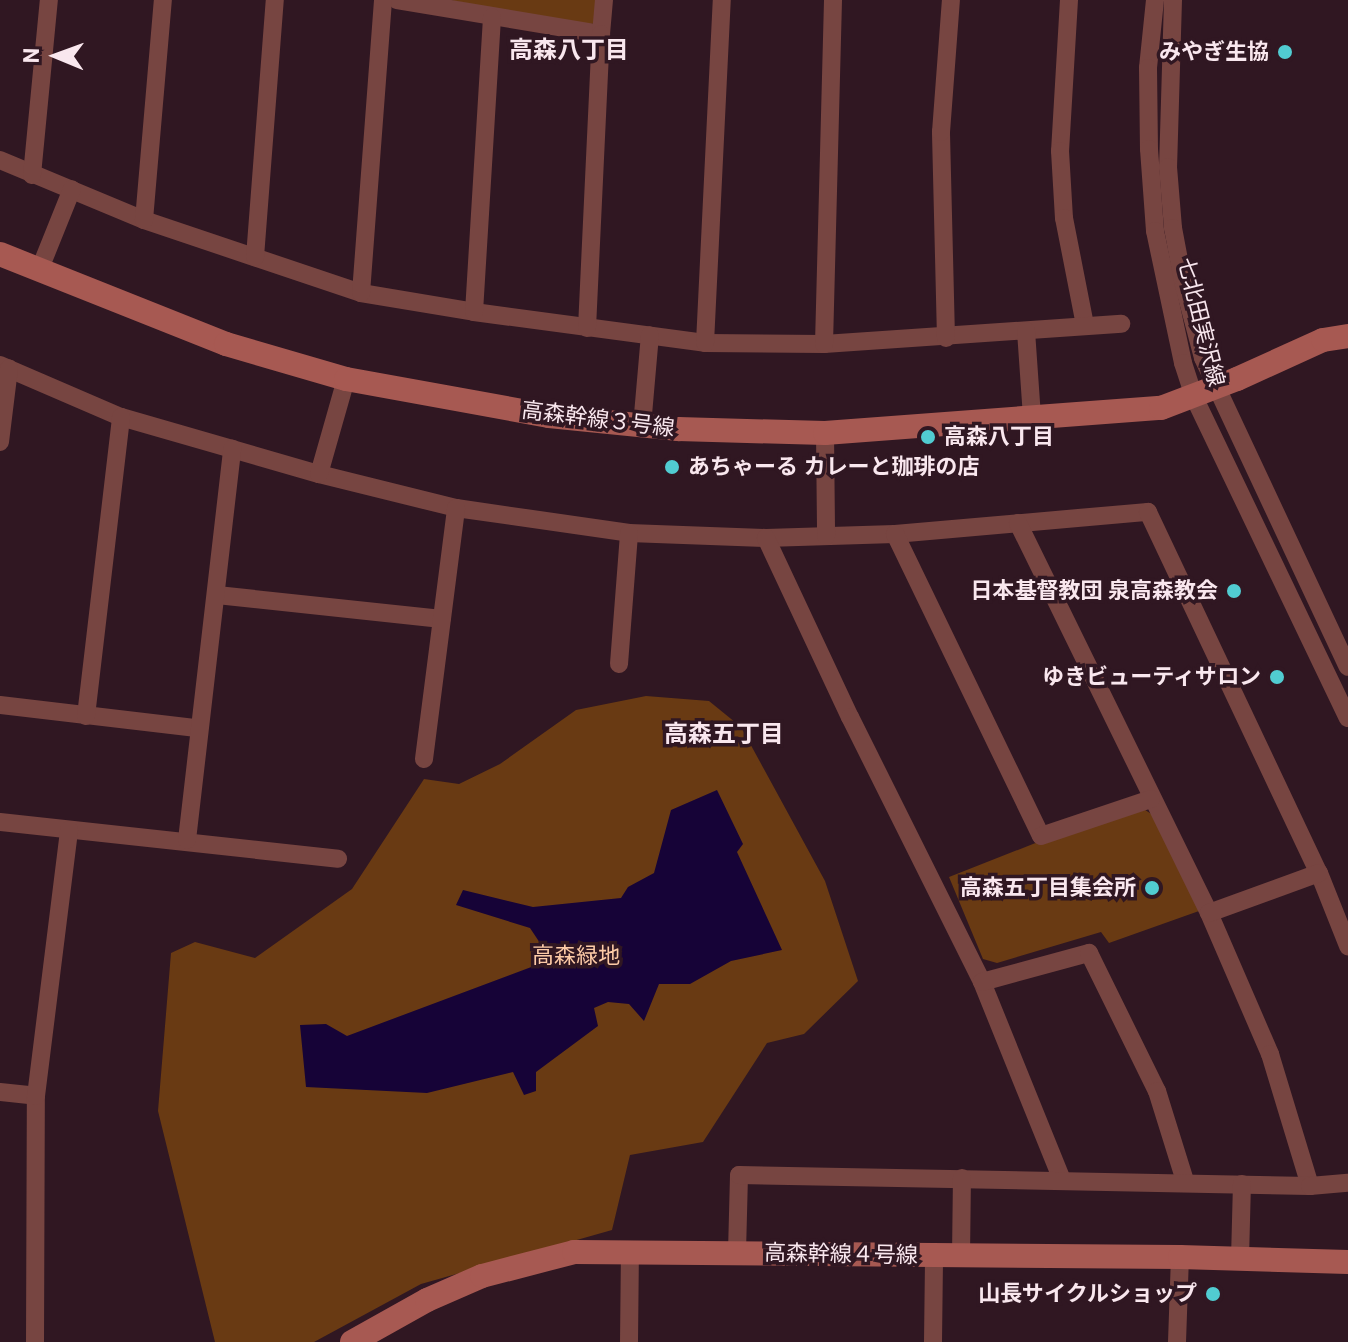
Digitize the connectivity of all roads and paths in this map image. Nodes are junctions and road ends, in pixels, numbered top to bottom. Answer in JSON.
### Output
{"nodes":[{"id":1,"x":49,"y":0,"type":"edge"},
{"id":2,"x":163,"y":0,"type":"edge"},
{"id":3,"x":275,"y":0,"type":"edge"},
{"id":4,"x":383,"y":0,"type":"edge"},
{"id":5,"x":397,"y":0,"type":"edge"},
{"id":6,"x":604,"y":0,"type":"edge"},
{"id":7,"x":722,"y":0,"type":"edge"},
{"id":8,"x":833,"y":0,"type":"edge"},
{"id":9,"x":951,"y":0,"type":"edge"},
{"id":10,"x":1069,"y":0,"type":"edge"},
{"id":11,"x":1155,"y":0,"type":"edge"},
{"id":12,"x":1173,"y":0,"type":"edge"},
{"id":13,"x":492,"y":18,"type":"junction"},
{"id":14,"x":601,"y":34,"type":"junction"},
{"id":15,"x":0,"y":160,"type":"edge"},
{"id":16,"x":32,"y":175,"type":"junction"},
{"id":17,"x":72,"y":189,"type":"junction"},
{"id":18,"x":144,"y":220,"type":"junction"},
{"id":19,"x":0,"y":254,"type":"edge"},
{"id":20,"x":255,"y":257,"type":"junction"},
{"id":21,"x":39,"y":271,"type":"junction"},
{"id":22,"x":361,"y":293,"type":"junction"},
{"id":23,"x":474,"y":312,"type":"junction"},
{"id":24,"x":1121,"y":324,"type":"dead end"},
{"id":25,"x":1085,"y":325,"type":"junction"},
{"id":26,"x":587,"y":328,"type":"junction"},
{"id":27,"x":1026,"y":331,"type":"junction"},
{"id":28,"x":650,"y":335,"type":"junction"},
{"id":29,"x":1348,"y":336,"type":"edge"},
{"id":30,"x":946,"y":338,"type":"junction"},
{"id":31,"x":705,"y":343,"type":"junction"},
{"id":32,"x":824,"y":344,"type":"junction"},
{"id":33,"x":5,"y":367,"type":"edge"},
{"id":34,"x":346,"y":379,"type":"junction"},
{"id":35,"x":1217,"y":388,"type":"junction"},
{"id":36,"x":1194,"y":397,"type":"junction"},
{"id":37,"x":121,"y":417,"type":"junction"},
{"id":38,"x":1032,"y":417,"type":"junction"},
{"id":39,"x":642,"y":426,"type":"junction"},
{"id":40,"x":825,"y":433,"type":"junction"},
{"id":41,"x":0,"y":442,"type":"edge"},
{"id":42,"x":232,"y":449,"type":"junction"},
{"id":43,"x":319,"y":474,"type":"junction"},
{"id":44,"x":456,"y":508,"type":"junction"},
{"id":45,"x":1018,"y":523,"type":"junction"},
{"id":46,"x":629,"y":533,"type":"junction"},
{"id":47,"x":895,"y":534,"type":"junction"},
{"id":48,"x":826,"y":536,"type":"junction"},
{"id":49,"x":766,"y":538,"type":"junction"},
{"id":50,"x":217,"y":595,"type":"junction"},
{"id":51,"x":442,"y":619,"type":"junction"},
{"id":52,"x":619,"y":664,"type":"dead end"},
{"id":53,"x":1348,"y":667,"type":"edge"},
{"id":54,"x":0,"y":705,"type":"edge"},
{"id":55,"x":86,"y":716,"type":"junction"},
{"id":56,"x":1348,"y":718,"type":"edge"},
{"id":57,"x":197,"y":728,"type":"junction"},
{"id":58,"x":424,"y":759,"type":"dead end"},
{"id":59,"x":1151,"y":799,"type":"junction"},
{"id":60,"x":0,"y":822,"type":"edge"},
{"id":61,"x":69,"y":830,"type":"junction"},
{"id":62,"x":187,"y":840,"type":"junction"},
{"id":63,"x":338,"y":859,"type":"dead end"},
{"id":64,"x":1319,"y":873,"type":"junction"},
{"id":65,"x":1209,"y":913,"type":"junction"},
{"id":66,"x":1348,"y":946,"type":"edge"},
{"id":67,"x":982,"y":982,"type":"junction"},
{"id":68,"x":0,"y":1092,"type":"edge"},
{"id":69,"x":36,"y":1096,"type":"junction"},
{"id":70,"x":962,"y":1178,"type":"junction"},
{"id":71,"x":1062,"y":1180,"type":"junction"},
{"id":72,"x":1185,"y":1181,"type":"junction"},
{"id":73,"x":1348,"y":1183,"type":"edge"},
{"id":74,"x":1242,"y":1184,"type":"junction"},
{"id":75,"x":1310,"y":1186,"type":"junction"},
{"id":76,"x":630,"y":1250,"type":"junction"},
{"id":77,"x":737,"y":1252,"type":"junction"},
{"id":78,"x":934,"y":1255,"type":"junction"},
{"id":79,"x":961,"y":1256,"type":"junction"},
{"id":80,"x":1180,"y":1257,"type":"junction"},
{"id":81,"x":1240,"y":1259,"type":"junction"},
{"id":82,"x":1348,"y":1262,"type":"edge"},
{"id":83,"x":35,"y":1342,"type":"edge"},
{"id":84,"x":352,"y":1342,"type":"edge"},
{"id":85,"x":629,"y":1342,"type":"edge"},
{"id":86,"x":933,"y":1342,"type":"edge"},
{"id":87,"x":1177,"y":1342,"type":"edge"}],
"edges":[{"from":1,"to":16,"type":"street"},
{"from":2,"to":18,"type":"street"},
{"from":3,"to":20,"type":"street"},
{"from":4,"to":22,"type":"street"},
{"from":5,"to":13,"type":"street"},
{"from":6,"to":14,"type":"street"},
{"from":7,"to":31,"type":"street"},
{"from":8,"to":32,"type":"street"},
{"from":9,"to":30,"type":"street"},
{"from":10,"to":25,"type":"street"},
{"from":11,"to":36,"type":"street","name":"七北田実沢線"},
{"from":12,"to":35,"type":"street"},
{"from":13,"to":14,"type":"street"},
{"from":13,"to":23,"type":"street"},
{"from":14,"to":26,"type":"street"},
{"from":15,"to":16,"type":"street"},
{"from":16,"to":17,"type":"street"},
{"from":17,"to":18,"type":"street"},
{"from":17,"to":21,"type":"street"},
{"from":18,"to":20,"type":"street"},
{"from":19,"to":21,"type":"street","name":"高森幹線３号線"},
{"from":20,"to":22,"type":"street"},
{"from":21,"to":34,"type":"street","name":"高森幹線３号線"},
{"from":22,"to":23,"type":"street"},
{"from":23,"to":26,"type":"street"},
{"from":24,"to":25,"type":"street"},
{"from":25,"to":27,"type":"street"},
{"from":26,"to":28,"type":"street"},
{"from":27,"to":30,"type":"street"},
{"from":27,"to":38,"type":"street"},
{"from":28,"to":31,"type":"street"},
{"from":28,"to":39,"type":"street"},
{"from":29,"to":35,"type":"street","name":"高森幹線３号線"},
{"from":30,"to":32,"type":"street"},
{"from":31,"to":32,"type":"street"},
{"from":33,"to":37,"type":"street"},
{"from":33,"to":41,"type":"street"},
{"from":34,"to":39,"type":"street","name":"高森幹線３号線"},
{"from":34,"to":43,"type":"street"},
{"from":35,"to":36,"type":"street","name":"高森幹線３号線"},
{"from":35,"to":53,"type":"street"},
{"from":36,"to":38,"type":"street","name":"高森幹線３号線"},
{"from":36,"to":56,"type":"street","name":"七北田実沢線"},
{"from":37,"to":42,"type":"street"},
{"from":37,"to":55,"type":"street"},
{"from":38,"to":40,"type":"street","name":"高森幹線３号線"},
{"from":39,"to":40,"type":"street","name":"高森幹線３号線"},
{"from":40,"to":48,"type":"street"},
{"from":42,"to":43,"type":"street"},
{"from":42,"to":50,"type":"street"},
{"from":43,"to":44,"type":"street"},
{"from":44,"to":46,"type":"street"},
{"from":44,"to":51,"type":"street"},
{"from":45,"to":47,"type":"street"},
{"from":45,"to":59,"type":"street"},
{"from":45,"to":64,"type":"street"},
{"from":46,"to":49,"type":"street"},
{"from":46,"to":52,"type":"street"},
{"from":47,"to":48,"type":"street"},
{"from":47,"to":59,"type":"street"},
{"from":48,"to":49,"type":"street"},
{"from":49,"to":67,"type":"street"},
{"from":50,"to":51,"type":"street"},
{"from":50,"to":57,"type":"street"},
{"from":51,"to":58,"type":"street"},
{"from":54,"to":55,"type":"street"},
{"from":55,"to":57,"type":"street"},
{"from":57,"to":62,"type":"street"},
{"from":59,"to":65,"type":"street"},
{"from":60,"to":61,"type":"street"},
{"from":61,"to":62,"type":"street"},
{"from":61,"to":69,"type":"street"},
{"from":62,"to":63,"type":"street"},
{"from":64,"to":65,"type":"street"},
{"from":64,"to":66,"type":"street"},
{"from":65,"to":75,"type":"street"},
{"from":67,"to":71,"type":"street"},
{"from":67,"to":72,"type":"street"},
{"from":68,"to":69,"type":"street"},
{"from":69,"to":83,"type":"street"},
{"from":70,"to":71,"type":"street"},
{"from":70,"to":77,"type":"street"},
{"from":70,"to":79,"type":"street"},
{"from":71,"to":72,"type":"street"},
{"from":72,"to":74,"type":"street"},
{"from":73,"to":75,"type":"street"},
{"from":74,"to":75,"type":"street"},
{"from":74,"to":81,"type":"street"},
{"from":76,"to":77,"type":"street","name":"高森幹線４号線"},
{"from":76,"to":84,"type":"street","name":"高森幹線４号線"},
{"from":76,"to":85,"type":"street"},
{"from":77,"to":78,"type":"street","name":"高森幹線４号線"},
{"from":78,"to":79,"type":"street","name":"高森幹線４号線"},
{"from":78,"to":86,"type":"street"},
{"from":79,"to":80,"type":"street","name":"高森幹線４号線"},
{"from":80,"to":81,"type":"street","name":"高森幹線４号線"},
{"from":80,"to":87,"type":"street"},
{"from":81,"to":82,"type":"street","name":"高森幹線４号線"}]}
